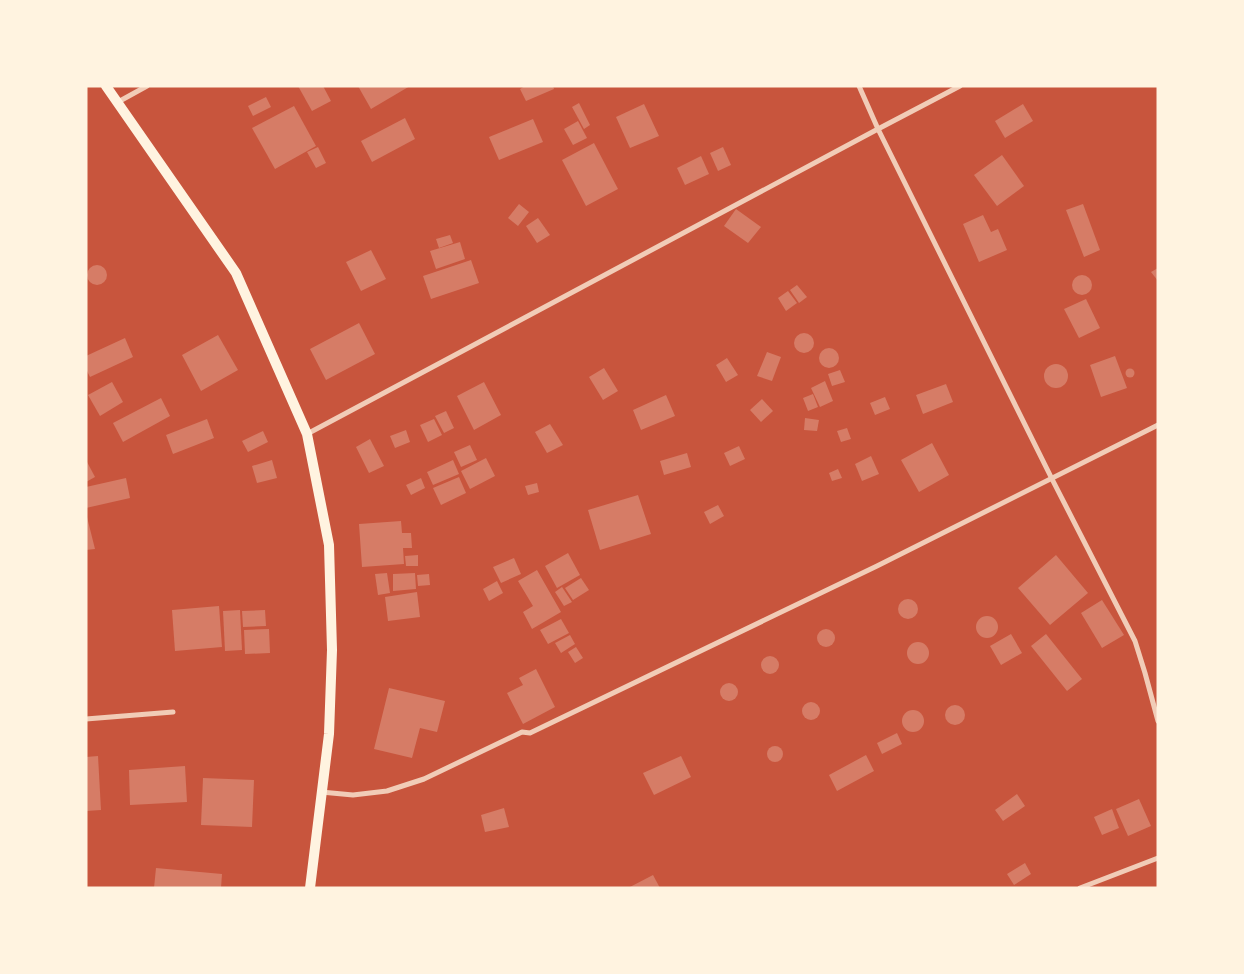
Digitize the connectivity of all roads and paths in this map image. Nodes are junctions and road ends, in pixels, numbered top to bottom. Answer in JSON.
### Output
{"nodes":[{"id":1,"x":106,"y":86,"type":"edge"},
{"id":2,"x":147,"y":86,"type":"edge"},
{"id":3,"x":859,"y":86,"type":"edge"},
{"id":4,"x":960,"y":86,"type":"edge"},
{"id":5,"x":118,"y":102,"type":"junction"},
{"id":6,"x":878,"y":128,"type":"junction"},
{"id":7,"x":1158,"y":425,"type":"edge"},
{"id":8,"x":307,"y":434,"type":"junction"},
{"id":9,"x":1052,"y":479,"type":"junction"},
{"id":10,"x":172,"y":712,"type":"dead end"},
{"id":11,"x":86,"y":719,"type":"edge"},
{"id":12,"x":1158,"y":721,"type":"edge"},
{"id":13,"x":321,"y":792,"type":"junction"},
{"id":14,"x":1158,"y":858,"type":"edge"},
{"id":15,"x":310,"y":888,"type":"edge"},
{"id":16,"x":1080,"y":888,"type":"edge"}],
"edges":[{"from":1,"to":5,"type":"main road"},
{"from":2,"to":5,"type":"street"},
{"from":3,"to":6,"type":"street"},
{"from":4,"to":6,"type":"street"},
{"from":5,"to":8,"type":"main road"},
{"from":6,"to":8,"type":"street"},
{"from":6,"to":9,"type":"street"},
{"from":7,"to":9,"type":"street"},
{"from":8,"to":13,"type":"main road"},
{"from":9,"to":12,"type":"street"},
{"from":9,"to":13,"type":"street"},
{"from":10,"to":11,"type":"street"},
{"from":13,"to":15,"type":"main road"},
{"from":14,"to":16,"type":"street"}]}
